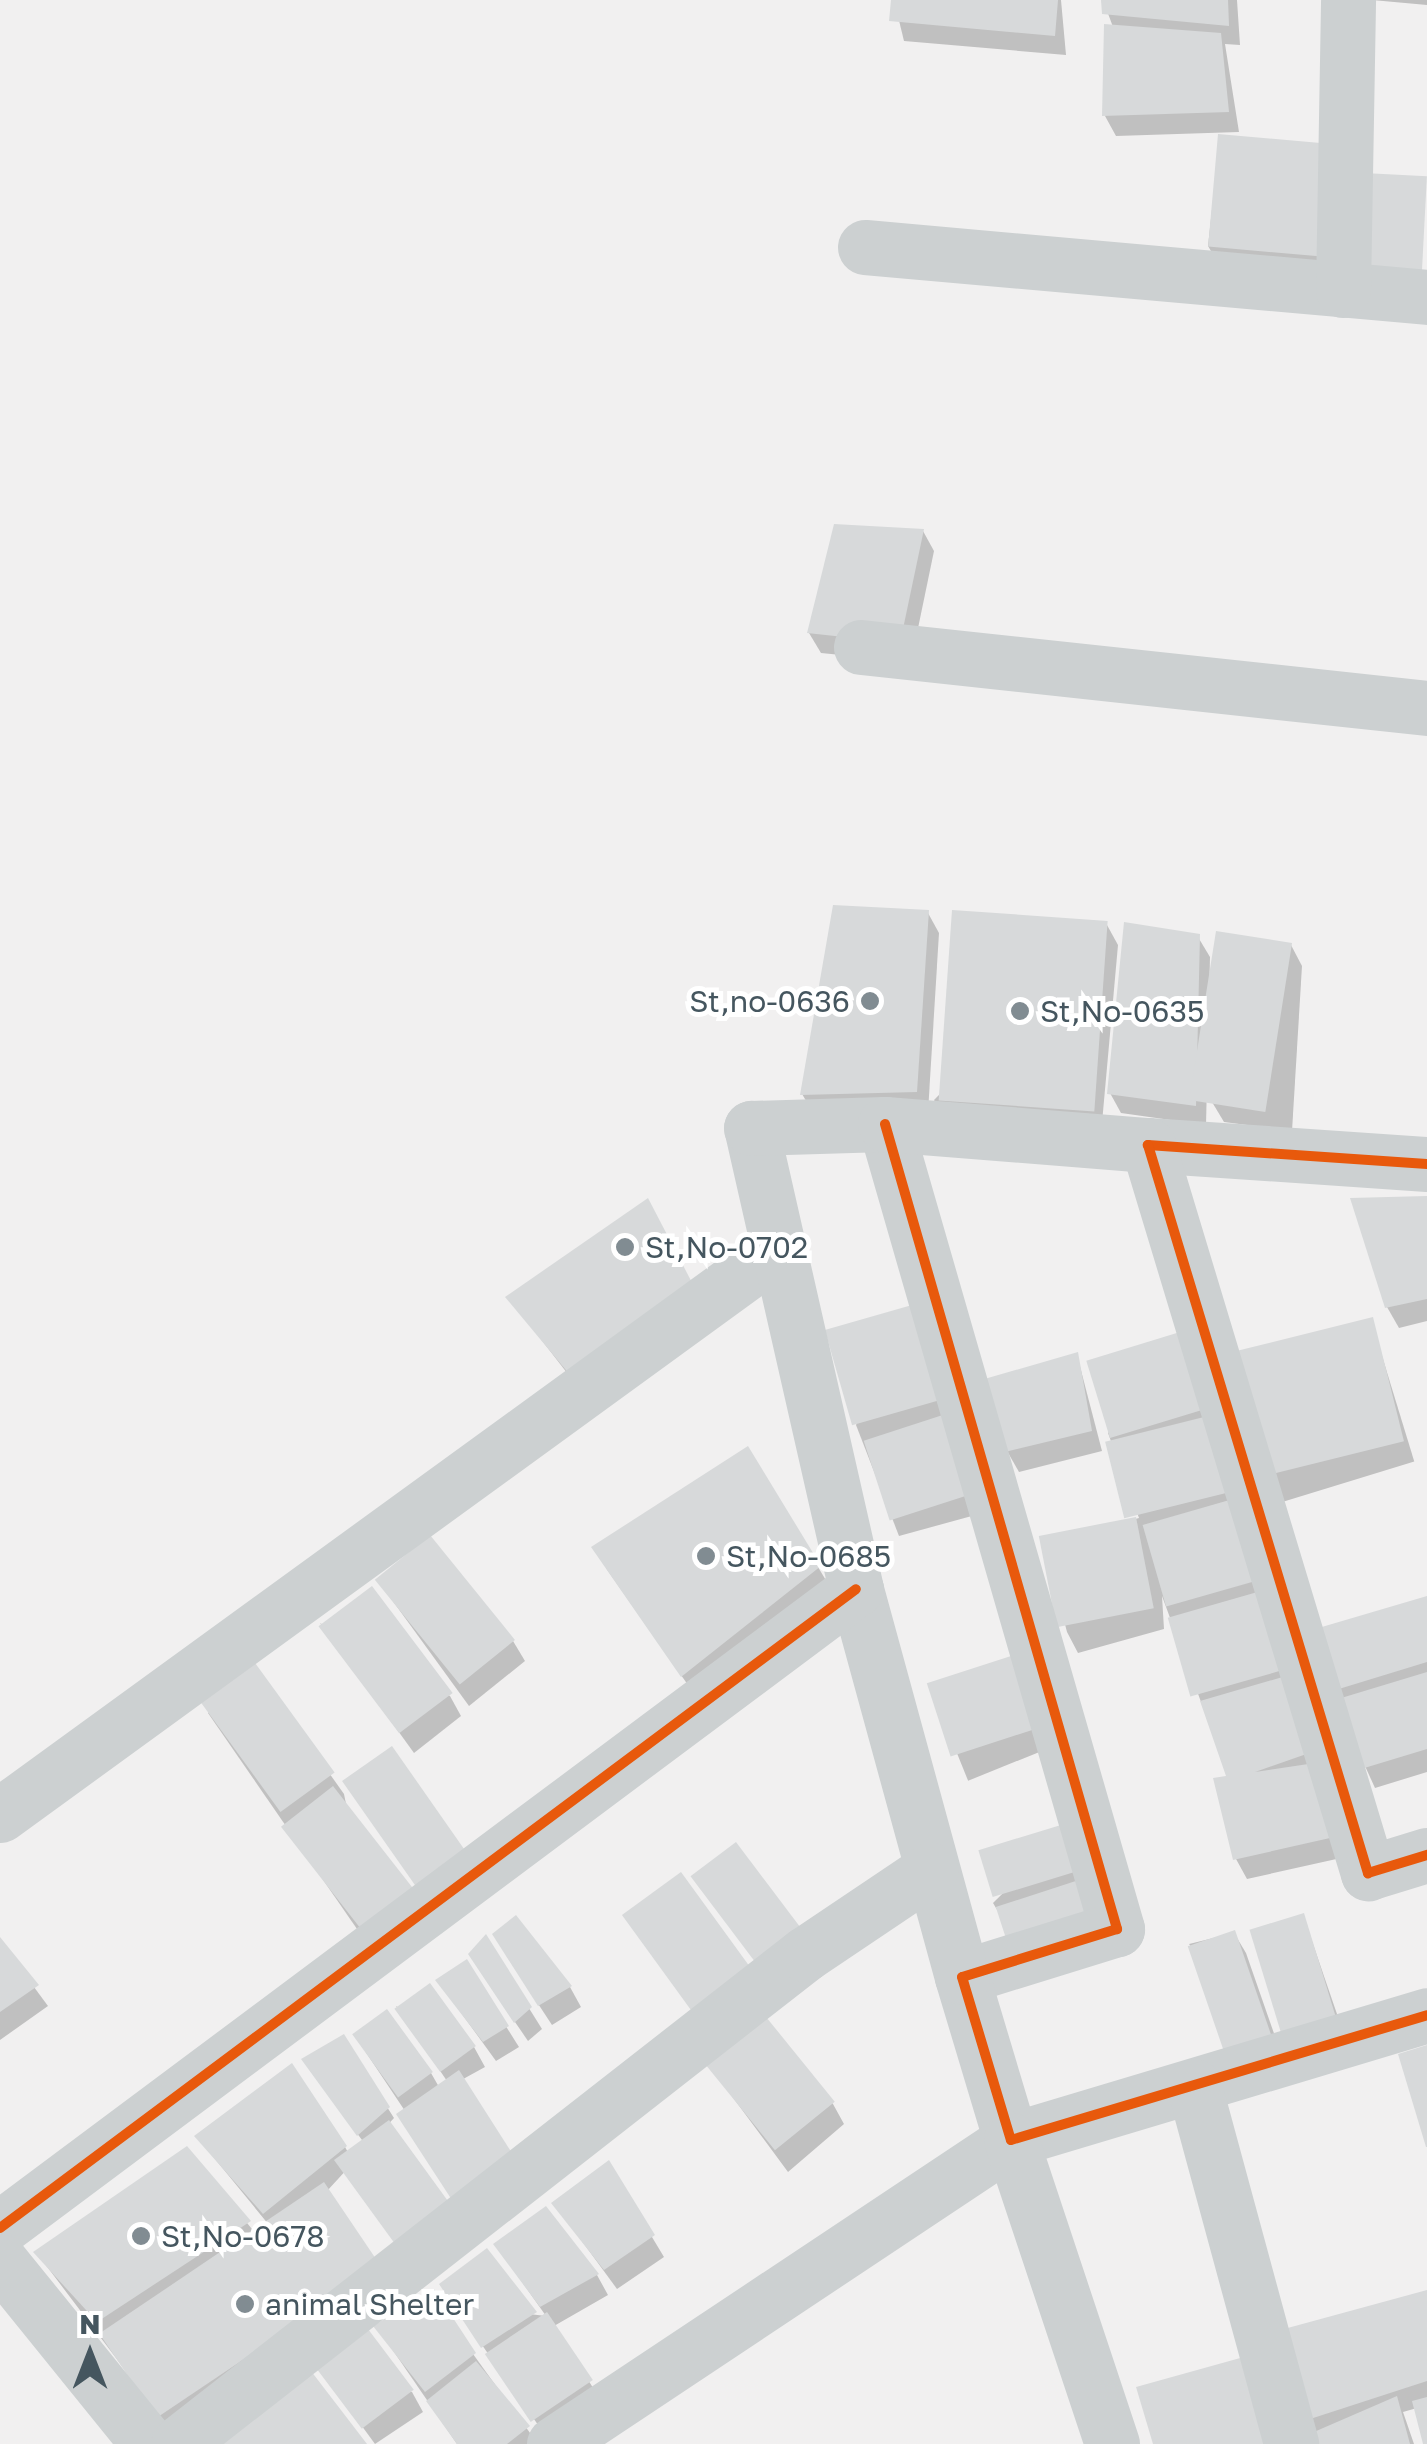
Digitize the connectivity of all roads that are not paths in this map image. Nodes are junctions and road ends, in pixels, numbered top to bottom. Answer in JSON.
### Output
{"nodes":[{"id":1,"x":1348,"y":0,"type":"edge"},
{"id":2,"x":866,"y":247,"type":"dead end"},
{"id":3,"x":1343,"y":290,"type":"junction"},
{"id":4,"x":1427,"y":296,"type":"edge"},
{"id":5,"x":862,"y":648,"type":"dead end"},
{"id":6,"x":1427,"y":708,"type":"edge"},
{"id":7,"x":885,"y":1124,"type":"junction"},
{"id":8,"x":1148,"y":1145,"type":"junction"},
{"id":9,"x":1427,"y":1164,"type":"edge"},
{"id":10,"x":776,"y":1250,"type":"junction"},
{"id":11,"x":856,"y":1589,"type":"junction"},
{"id":12,"x":0,"y":1815,"type":"edge"},
{"id":13,"x":1427,"y":1854,"type":"edge"},
{"id":14,"x":930,"y":1870,"type":"junction"},
{"id":15,"x":962,"y":1977,"type":"junction"},
{"id":16,"x":1427,"y":2015,"type":"edge"},
{"id":17,"x":1194,"y":2086,"type":"junction"},
{"id":18,"x":1011,"y":2140,"type":"junction"},
{"id":19,"x":0,"y":2228,"type":"edge"},
{"id":20,"x":0,"y":2262,"type":"edge"},
{"id":21,"x":1097,"y":2440,"type":"edge"},
{"id":22,"x":148,"y":2444,"type":"edge"},
{"id":23,"x":178,"y":2444,"type":"edge"},
{"id":24,"x":554,"y":2444,"type":"edge"},
{"id":25,"x":1291,"y":2444,"type":"edge"}],
"edges":[{"from":1,"to":3,"type":"street"},
{"from":2,"to":3,"type":"street"},
{"from":3,"to":4,"type":"street"},
{"from":5,"to":6,"type":"street"},
{"from":7,"to":8,"type":"street"},
{"from":7,"to":10,"type":"street"},
{"from":7,"to":15,"type":"street"},
{"from":8,"to":9,"type":"street"},
{"from":8,"to":13,"type":"street"},
{"from":10,"to":11,"type":"street"},
{"from":10,"to":12,"type":"street"},
{"from":11,"to":14,"type":"street"},
{"from":11,"to":19,"type":"street"},
{"from":14,"to":15,"type":"street"},
{"from":14,"to":23,"type":"street"},
{"from":15,"to":18,"type":"street"},
{"from":16,"to":17,"type":"street"},
{"from":17,"to":18,"type":"street"},
{"from":17,"to":25,"type":"street"},
{"from":18,"to":21,"type":"street"},
{"from":18,"to":24,"type":"street"},
{"from":20,"to":22,"type":"street"}]}
